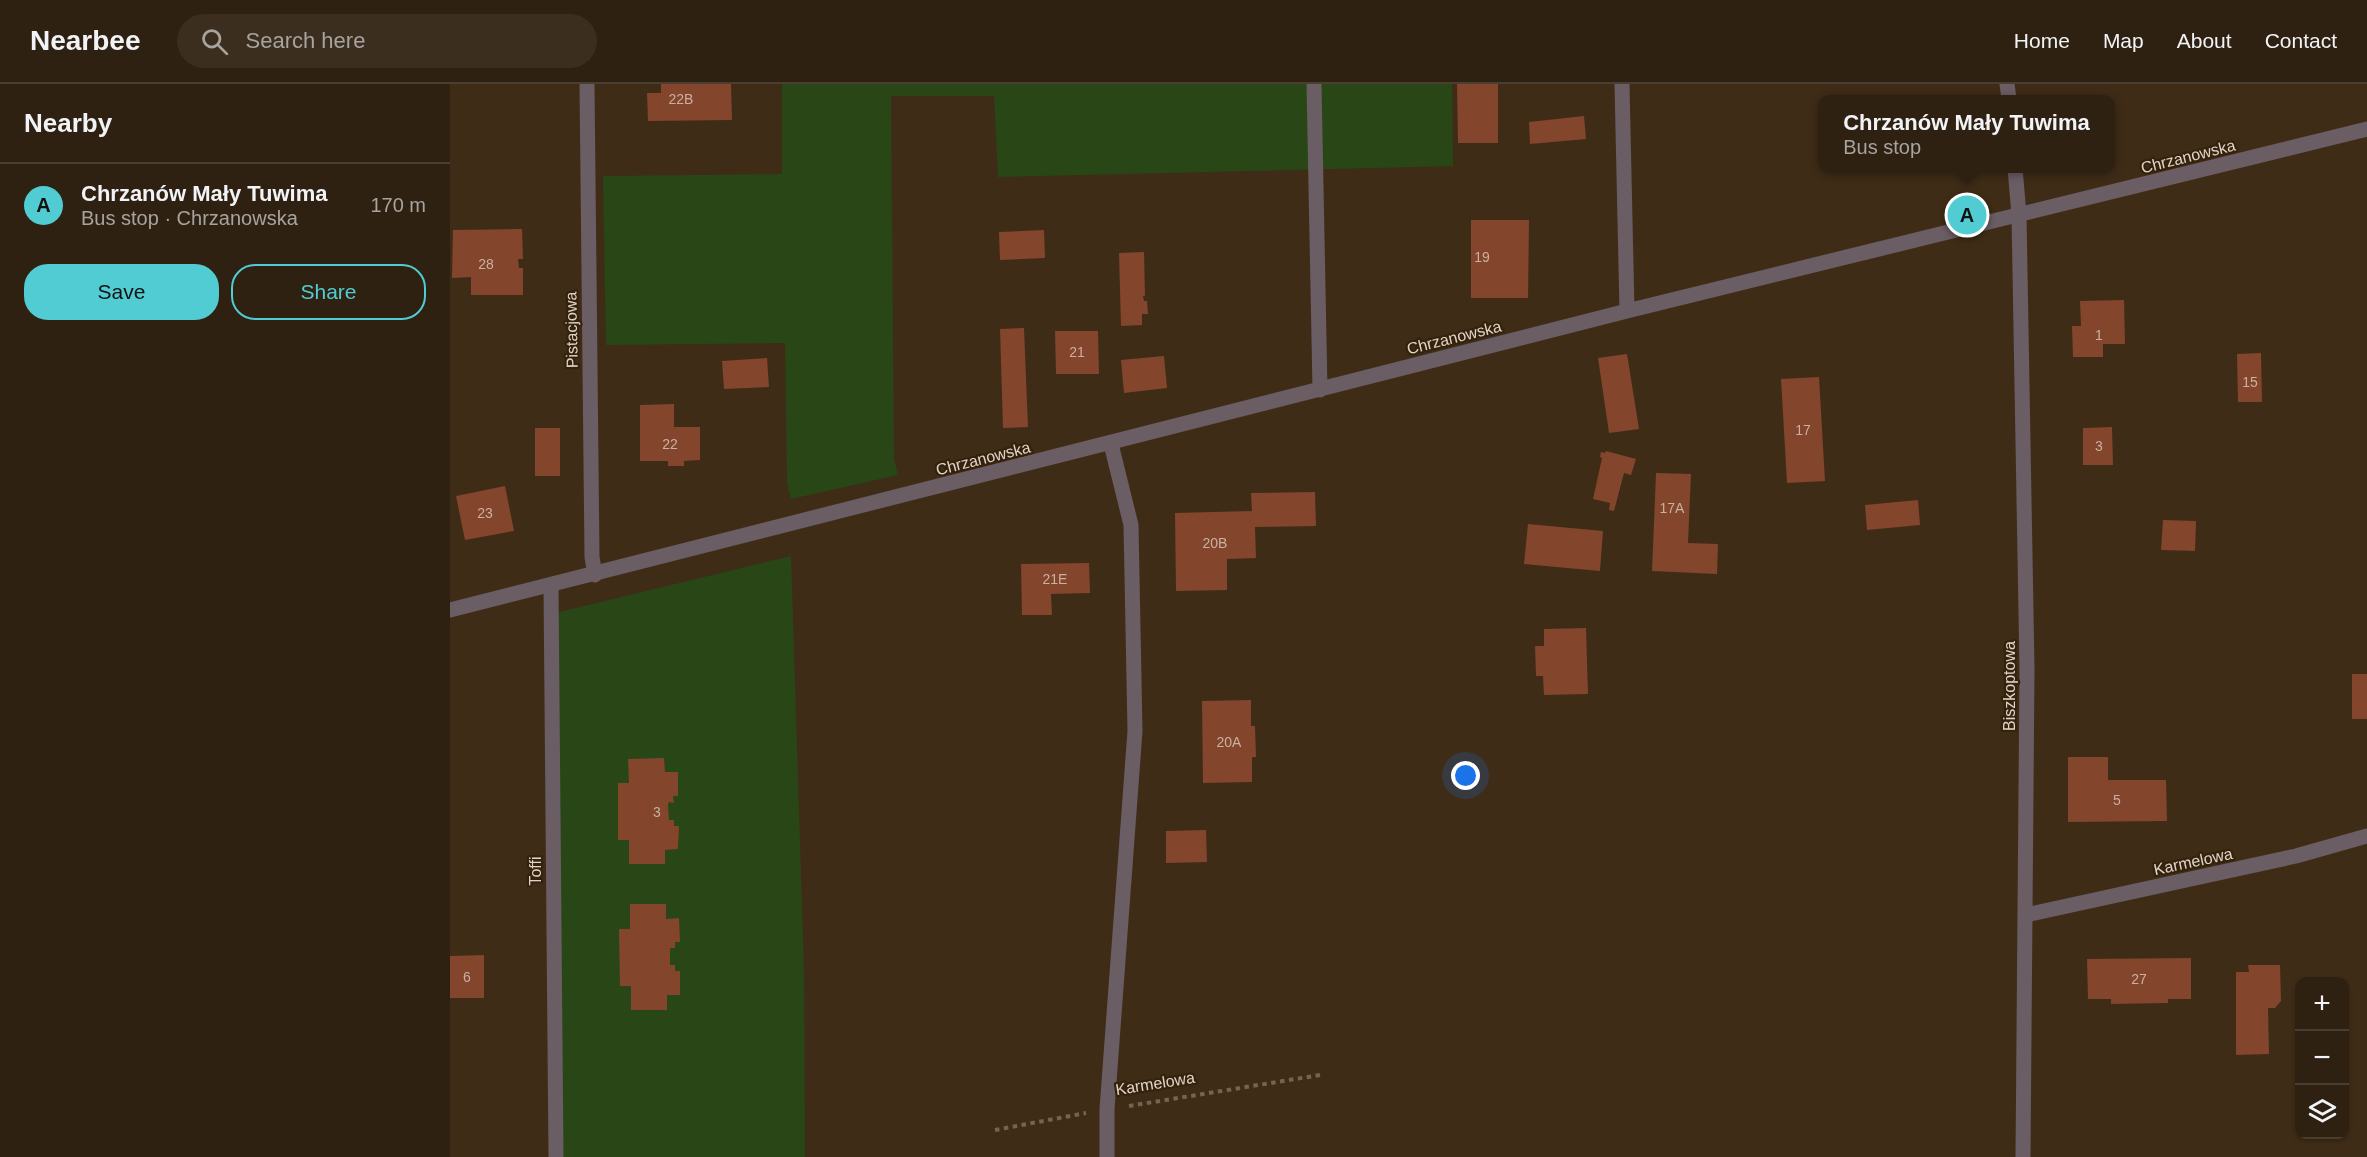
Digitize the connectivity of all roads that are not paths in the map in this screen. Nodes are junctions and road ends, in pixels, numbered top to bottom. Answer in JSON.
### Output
{"nodes":[{"id":1,"x":586,"y":84,"type":"edge"},
{"id":2,"x":1314,"y":84,"type":"edge"},
{"id":3,"x":1622,"y":84,"type":"edge"},
{"id":4,"x":2367,"y":129,"type":"edge"},
{"id":5,"x":2015,"y":173,"type":"edge"},
{"id":6,"x":2019,"y":216,"type":"junction"},
{"id":7,"x":1627,"y":311,"type":"junction"},
{"id":8,"x":1320,"y":390,"type":"junction"},
{"id":9,"x":1111,"y":444,"type":"junction"},
{"id":10,"x":595,"y":575,"type":"junction"},
{"id":11,"x":551,"y":586,"type":"junction"},
{"id":12,"x":450,"y":610,"type":"edge"},
{"id":13,"x":2367,"y":836,"type":"edge"},
{"id":14,"x":2026,"y":915,"type":"junction"},
{"id":15,"x":556,"y":1157,"type":"edge"},
{"id":16,"x":1107,"y":1157,"type":"edge"},
{"id":17,"x":2023,"y":1157,"type":"edge"}],
"edges":[{"from":1,"to":10,"type":"street","name":"Pistacjowa"},
{"from":2,"to":8,"type":"street"},
{"from":3,"to":7,"type":"street"},
{"from":4,"to":6,"type":"street","name":"Chrzanowska"},
{"from":5,"to":6,"type":"street","name":"Biszkoptowa"},
{"from":6,"to":7,"type":"street","name":"Chrzanowska"},
{"from":6,"to":14,"type":"street","name":"Biszkoptowa"},
{"from":7,"to":8,"type":"street","name":"Chrzanowska"},
{"from":8,"to":9,"type":"street","name":"Chrzanowska"},
{"from":9,"to":10,"type":"street","name":"Chrzanowska"},
{"from":9,"to":16,"type":"street"},
{"from":10,"to":11,"type":"street","name":"Chrzanowska"},
{"from":11,"to":12,"type":"street","name":"Chrzanowska"},
{"from":11,"to":15,"type":"street","name":"Toffi"},
{"from":13,"to":14,"type":"street","name":"Karmelowa"},
{"from":14,"to":17,"type":"street","name":"Biszkoptowa"}]}
